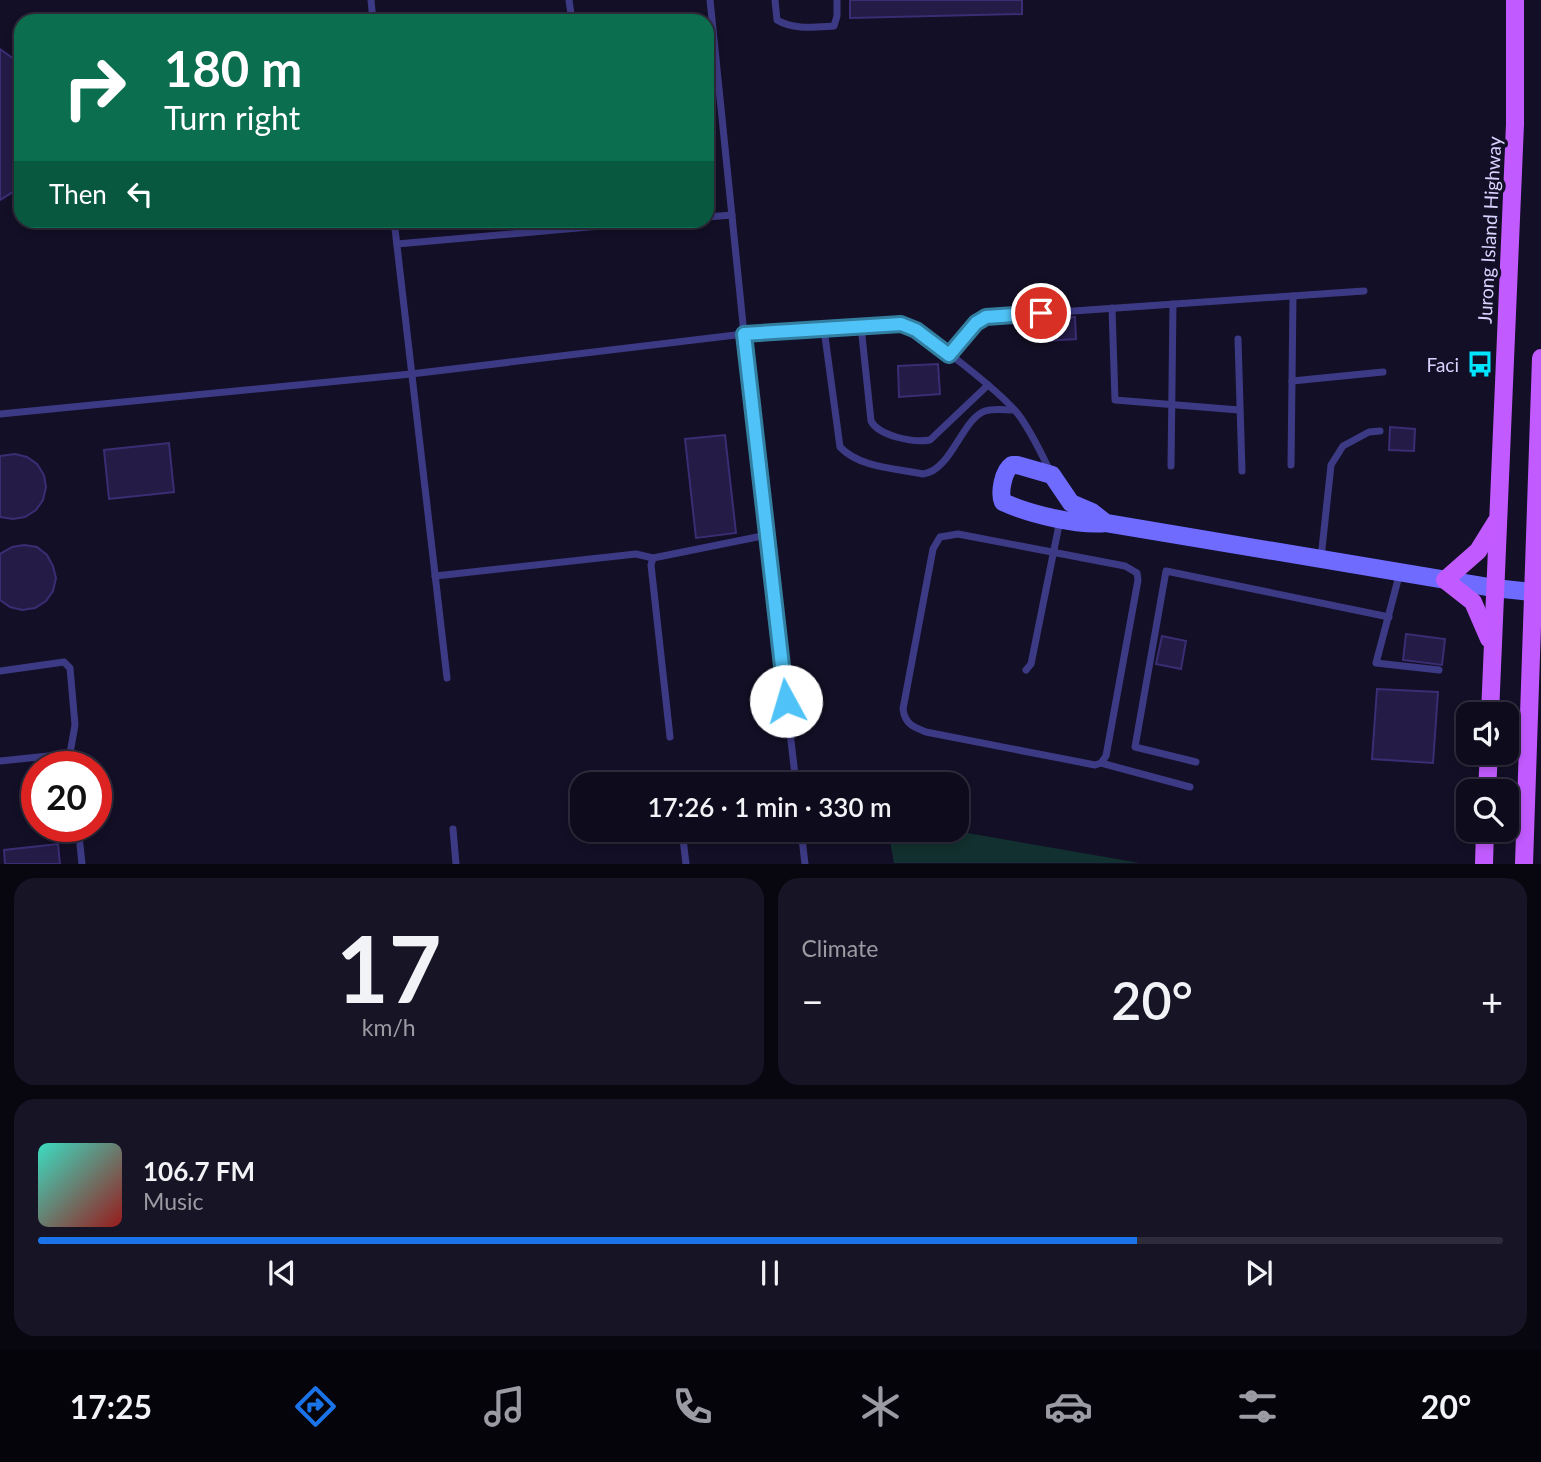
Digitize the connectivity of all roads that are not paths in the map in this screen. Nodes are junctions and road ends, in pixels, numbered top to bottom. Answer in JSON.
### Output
{"nodes":[{"id":1,"x":775,"y":0,"type":"edge"},
{"id":2,"x":837,"y":0,"type":"edge"},
{"id":3,"x":1514,"y":0,"type":"edge"},
{"id":4,"x":714,"y":39,"type":"edge"},
{"id":5,"x":732,"y":215,"type":"junction"},
{"id":6,"x":714,"y":216,"type":"edge"},
{"id":7,"x":395,"y":228,"type":"edge"},
{"id":8,"x":551,"y":228,"type":"edge"},
{"id":9,"x":397,"y":244,"type":"junction"},
{"id":10,"x":1364,"y":291,"type":"dead end"},
{"id":11,"x":1293,"y":296,"type":"junction"},
{"id":12,"x":1173,"y":304,"type":"junction"},
{"id":13,"x":1112,"y":308,"type":"junction"},
{"id":14,"x":861,"y":326,"type":"junction"},
{"id":15,"x":824,"y":329,"type":"junction"},
{"id":16,"x":744,"y":334,"type":"junction"},
{"id":17,"x":1238,"y":339,"type":"dead end"},
{"id":18,"x":949,"y":355,"type":"junction"},
{"id":19,"x":1541,"y":358,"type":"edge"},
{"id":20,"x":1383,"y":372,"type":"dead end"},
{"id":21,"x":411,"y":374,"type":"junction"},
{"id":22,"x":1292,"y":381,"type":"junction"},
{"id":23,"x":988,"y":385,"type":"junction"},
{"id":24,"x":1171,"y":404,"type":"junction"},
{"id":25,"x":1014,"y":410,"type":"junction"},
{"id":26,"x":1238,"y":410,"type":"junction"},
{"id":27,"x":0,"y":414,"type":"edge"},
{"id":28,"x":1380,"y":431,"type":"dead end"},
{"id":29,"x":1171,"y":466,"type":"dead end"},
{"id":30,"x":1291,"y":466,"type":"dead end"},
{"id":31,"x":1242,"y":471,"type":"dead end"},
{"id":32,"x":1052,"y":475,"type":"junction"},
{"id":33,"x":1060,"y":519,"type":"junction"},
{"id":34,"x":1498,"y":519,"type":"junction"},
{"id":35,"x":1106,"y":523,"type":"junction"},
{"id":36,"x":1539,"y":524,"type":"edge"},
{"id":37,"x":768,"y":535,"type":"junction"},
{"id":38,"x":1054,"y":552,"type":"junction"},
{"id":39,"x":653,"y":558,"type":"junction"},
{"id":40,"x":1321,"y":559,"type":"junction"},
{"id":41,"x":1401,"y":572,"type":"junction"},
{"id":42,"x":435,"y":576,"type":"junction"},
{"id":43,"x":1445,"y":580,"type":"junction"},
{"id":44,"x":1494,"y":588,"type":"junction"},
{"id":45,"x":1538,"y":592,"type":"edge"},
{"id":46,"x":1389,"y":617,"type":"junction"},
{"id":47,"x":1492,"y":648,"type":"junction"},
{"id":48,"x":1536,"y":650,"type":"edge"},
{"id":49,"x":1026,"y":670,"type":"dead end"},
{"id":50,"x":1439,"y":670,"type":"dead end"},
{"id":51,"x":0,"y":671,"type":"edge"},
{"id":52,"x":447,"y":678,"type":"dead end"},
{"id":53,"x":1490,"y":702,"type":"edge"},
{"id":54,"x":670,"y":737,"type":"dead end"},
{"id":55,"x":72,"y":751,"type":"edge"},
{"id":56,"x":21,"y":759,"type":"edge"},
{"id":57,"x":0,"y":761,"type":"edge"},
{"id":58,"x":1196,"y":762,"type":"dead end"},
{"id":59,"x":1101,"y":763,"type":"junction"},
{"id":60,"x":795,"y":772,"type":"edge"},
{"id":61,"x":1190,"y":787,"type":"dead end"},
{"id":62,"x":453,"y":828,"type":"dead end"},
{"id":63,"x":80,"y":842,"type":"edge"},
{"id":64,"x":683,"y":842,"type":"edge"},
{"id":65,"x":802,"y":842,"type":"edge"},
{"id":66,"x":1485,"y":842,"type":"edge"},
{"id":67,"x":82,"y":863,"type":"edge"},
{"id":68,"x":456,"y":863,"type":"edge"},
{"id":69,"x":685,"y":863,"type":"edge"},
{"id":70,"x":805,"y":863,"type":"edge"},
{"id":71,"x":1484,"y":863,"type":"edge"},
{"id":72,"x":1524,"y":863,"type":"edge"}],
"edges":[{"from":1,"to":2,"type":"lane"},
{"from":3,"to":34,"type":"main road","name":"Jurong Island Highway"},
{"from":4,"to":5,"type":"lane"},
{"from":5,"to":6,"type":"lane"},
{"from":5,"to":16,"type":"lane"},
{"from":7,"to":9,"type":"lane"},
{"from":8,"to":9,"type":"lane"},
{"from":9,"to":21,"type":"lane"},
{"from":10,"to":11,"type":"lane"},
{"from":11,"to":12,"type":"lane"},
{"from":11,"to":22,"type":"lane"},
{"from":12,"to":13,"type":"lane"},
{"from":12,"to":24,"type":"lane"},
{"from":13,"to":18,"type":"lane"},
{"from":13,"to":24,"type":"lane"},
{"from":14,"to":15,"type":"lane"},
{"from":14,"to":18,"type":"lane"},
{"from":14,"to":23,"type":"lane"},
{"from":15,"to":16,"type":"lane"},
{"from":15,"to":25,"type":"lane"},
{"from":16,"to":21,"type":"lane"},
{"from":16,"to":37,"type":"lane"},
{"from":17,"to":26,"type":"lane"},
{"from":18,"to":23,"type":"lane"},
{"from":19,"to":36,"type":"main road"},
{"from":20,"to":22,"type":"lane"},
{"from":21,"to":27,"type":"lane"},
{"from":21,"to":42,"type":"lane"},
{"from":22,"to":30,"type":"lane"},
{"from":23,"to":25,"type":"lane"},
{"from":24,"to":26,"type":"lane"},
{"from":24,"to":29,"type":"lane"},
{"from":25,"to":32,"type":"lane"},
{"from":26,"to":31,"type":"lane"},
{"from":28,"to":40,"type":"lane"},
{"from":32,"to":33,"type":"street"},
{"from":32,"to":35,"type":"street"},
{"from":33,"to":35,"type":"street"},
{"from":33,"to":38,"type":"lane"},
{"from":34,"to":43,"type":"main road"},
{"from":34,"to":44,"type":"main road","name":"Jurong Island Highway"},
{"from":35,"to":40,"type":"street"},
{"from":36,"to":45,"type":"main road"},
{"from":37,"to":39,"type":"lane"},
{"from":37,"to":60,"type":"lane"},
{"from":38,"to":49,"type":"lane"},
{"from":38,"to":59,"type":"lane"},
{"from":38,"to":59,"type":"lane"},
{"from":39,"to":42,"type":"lane"},
{"from":39,"to":54,"type":"lane"},
{"from":40,"to":41,"type":"street"},
{"from":41,"to":43,"type":"street"},
{"from":41,"to":46,"type":"lane"},
{"from":42,"to":52,"type":"lane"},
{"from":43,"to":44,"type":"street"},
{"from":43,"to":47,"type":"main road"},
{"from":44,"to":45,"type":"street"},
{"from":44,"to":47,"type":"main road","name":"Jurong Island Highway"},
{"from":45,"to":48,"type":"main road"},
{"from":46,"to":50,"type":"lane"},
{"from":46,"to":58,"type":"lane"},
{"from":47,"to":53,"type":"main road","name":"Jurong Island Highway"},
{"from":48,"to":72,"type":"main road"},
{"from":51,"to":55,"type":"lane"},
{"from":56,"to":57,"type":"lane"},
{"from":59,"to":61,"type":"lane"},
{"from":62,"to":68,"type":"lane"},
{"from":63,"to":67,"type":"lane"},
{"from":64,"to":69,"type":"lane"},
{"from":65,"to":70,"type":"lane"},
{"from":66,"to":71,"type":"main road"}]}
